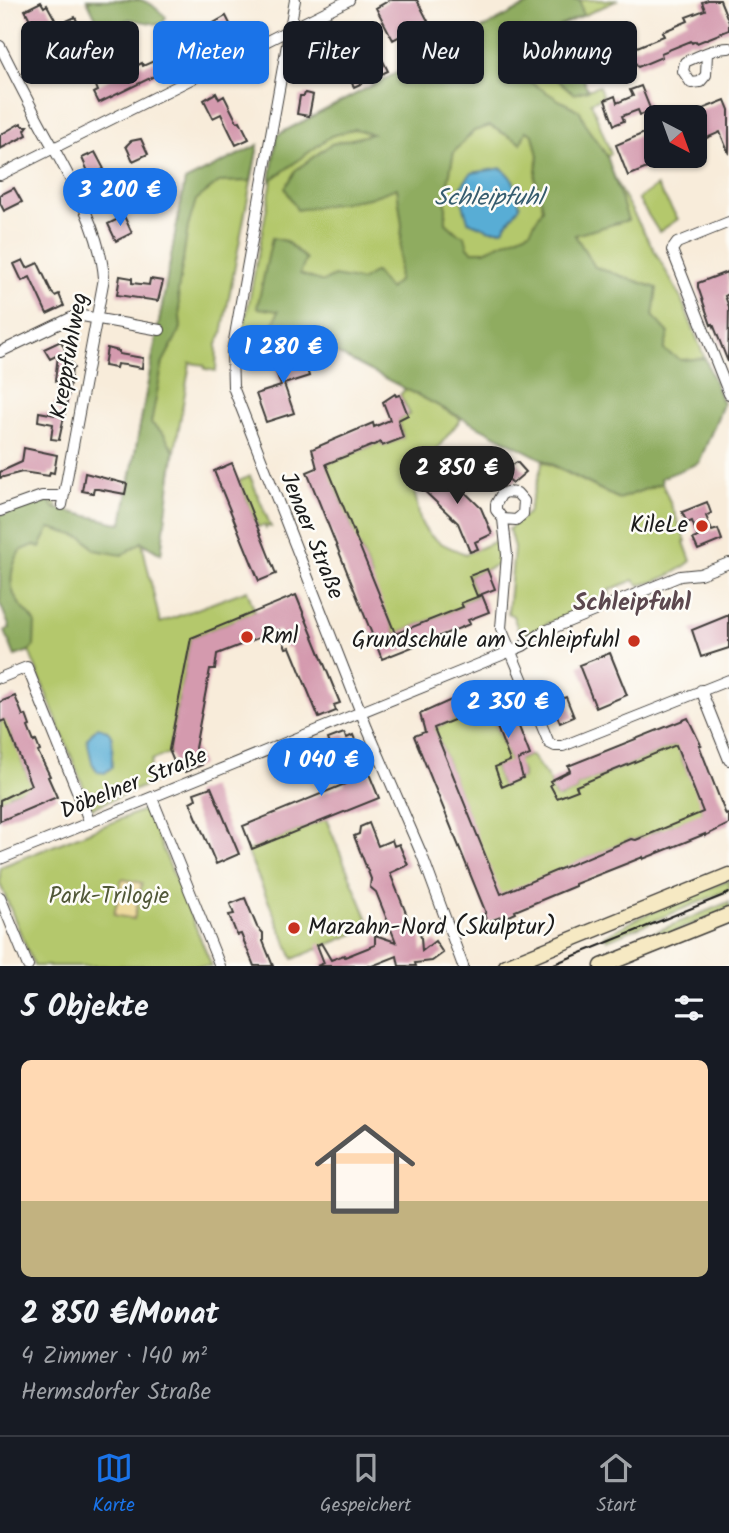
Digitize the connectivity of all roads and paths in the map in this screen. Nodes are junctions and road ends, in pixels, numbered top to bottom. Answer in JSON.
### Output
{"nodes":[{"id":1,"x":295,"y":0,"type":"edge"},
{"id":2,"x":349,"y":0,"type":"edge"},
{"id":3,"x":291,"y":21,"type":"edge"},
{"id":4,"x":308,"y":21,"type":"edge"},
{"id":5,"x":283,"y":34,"type":"edge"},
{"id":6,"x":0,"y":46,"type":"edge"},
{"id":7,"x":729,"y":48,"type":"edge"},
{"id":8,"x":707,"y":53,"type":"dead end"},
{"id":9,"x":283,"y":65,"type":"edge"},
{"id":10,"x":54,"y":149,"type":"junction"},
{"id":11,"x":0,"y":175,"type":"edge"},
{"id":12,"x":729,"y":222,"type":"edge"},
{"id":13,"x":96,"y":319,"type":"junction"},
{"id":14,"x":159,"y":330,"type":"dead end"},
{"id":15,"x":0,"y":352,"type":"edge"},
{"id":16,"x":729,"y":394,"type":"edge"},
{"id":17,"x":65,"y":492,"type":"junction"},
{"id":18,"x":62,"y":505,"type":"dead end"},
{"id":19,"x":0,"y":511,"type":"edge"},
{"id":20,"x":503,"y":519,"type":"dead end"},
{"id":21,"x":729,"y":563,"type":"edge"},
{"id":22,"x":510,"y":652,"type":"junction"},
{"id":23,"x":0,"y":678,"type":"edge"},
{"id":24,"x":729,"y":680,"type":"edge"},
{"id":25,"x":701,"y":690,"type":"junction"},
{"id":26,"x":360,"y":713,"type":"junction"},
{"id":27,"x":729,"y":760,"type":"edge"},
{"id":28,"x":152,"y":797,"type":"junction"},
{"id":29,"x":90,"y":823,"type":"junction"},
{"id":30,"x":0,"y":859,"type":"edge"},
{"id":31,"x":729,"y":875,"type":"edge"},
{"id":32,"x":0,"y":897,"type":"edge"},
{"id":33,"x":729,"y":915,"type":"edge"},
{"id":34,"x":28,"y":966,"type":"edge"},
{"id":35,"x":220,"y":966,"type":"edge"},
{"id":36,"x":463,"y":966,"type":"edge"},
{"id":37,"x":506,"y":966,"type":"edge"},
{"id":38,"x":602,"y":966,"type":"edge"}],
"edges":[{"from":1,"to":3,"type":"street","name":"Jenaer Straße"},
{"from":2,"to":4,"type":"street"},
{"from":5,"to":10,"type":"street"},
{"from":6,"to":10,"type":"street","name":"Kreppfuhlweg"},
{"from":7,"to":8,"type":"street"},
{"from":9,"to":26,"type":"street","name":"Jenaer Straße"},
{"from":10,"to":11,"type":"street"},
{"from":10,"to":13,"type":"street","name":"Kreppfuhlweg"},
{"from":12,"to":16,"type":"street"},
{"from":13,"to":14,"type":"street"},
{"from":13,"to":15,"type":"street"},
{"from":13,"to":17,"type":"street","name":"Kreppfuhlweg"},
{"from":17,"to":18,"type":"street","name":"Kreppfuhlweg"},
{"from":17,"to":19,"type":"street"},
{"from":20,"to":22,"type":"street"},
{"from":21,"to":22,"type":"street","name":"Döbelner Straße"},
{"from":22,"to":25,"type":"street"},
{"from":22,"to":26,"type":"street","name":"Döbelner Straße"},
{"from":23,"to":29,"type":"street"},
{"from":24,"to":25,"type":"street"},
{"from":25,"to":27,"type":"street"},
{"from":26,"to":28,"type":"street","name":"Döbelner Straße"},
{"from":26,"to":36,"type":"street","name":"Jenaer Straße"},
{"from":28,"to":29,"type":"street","name":"Döbelner Straße"},
{"from":28,"to":35,"type":"street"},
{"from":29,"to":30,"type":"street","name":"Döbelner Straße"},
{"from":31,"to":37,"type":"main road"},
{"from":32,"to":34,"type":"street"},
{"from":33,"to":38,"type":"main road"}]}
